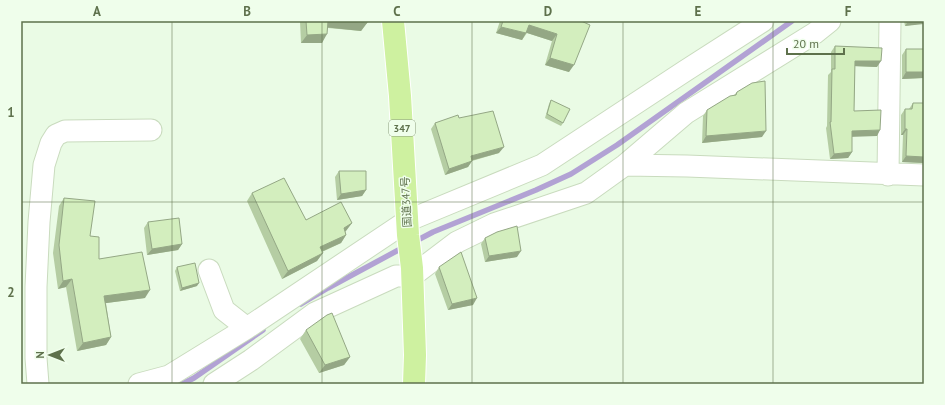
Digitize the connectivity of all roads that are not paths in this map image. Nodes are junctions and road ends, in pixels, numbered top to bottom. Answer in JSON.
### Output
{"nodes":[{"id":1,"x":393,"y":21,"type":"edge"},
{"id":2,"x":763,"y":21,"type":"edge"},
{"id":3,"x":830,"y":21,"type":"edge"},
{"id":4,"x":890,"y":21,"type":"edge"},
{"id":5,"x":151,"y":130,"type":"dead end"},
{"id":6,"x":625,"y":165,"type":"junction"},
{"id":7,"x":888,"y":174,"type":"junction"},
{"id":8,"x":924,"y":176,"type":"edge"},
{"id":9,"x":408,"y":228,"type":"junction"},
{"id":10,"x":209,"y":270,"type":"dead end"},
{"id":11,"x":412,"y":272,"type":"junction"},
{"id":12,"x":246,"y":328,"type":"junction"},
{"id":13,"x":38,"y":384,"type":"edge"},
{"id":14,"x":139,"y":384,"type":"edge"},
{"id":15,"x":214,"y":384,"type":"edge"},
{"id":16,"x":414,"y":384,"type":"edge"}],
"edges":[{"from":1,"to":9,"type":"highway","name":"国道347号","number":"347"},
{"from":2,"to":9,"type":"street"},
{"from":3,"to":6,"type":"street"},
{"from":4,"to":7,"type":"street"},
{"from":5,"to":13,"type":"street"},
{"from":6,"to":7,"type":"street"},
{"from":6,"to":11,"type":"street"},
{"from":7,"to":8,"type":"street"},
{"from":9,"to":11,"type":"highway","name":"国道347号","number":"347"},
{"from":9,"to":12,"type":"street"},
{"from":10,"to":12,"type":"street"},
{"from":11,"to":15,"type":"street"},
{"from":11,"to":16,"type":"highway","name":"国道347号","number":"347"},
{"from":12,"to":14,"type":"street"}]}
